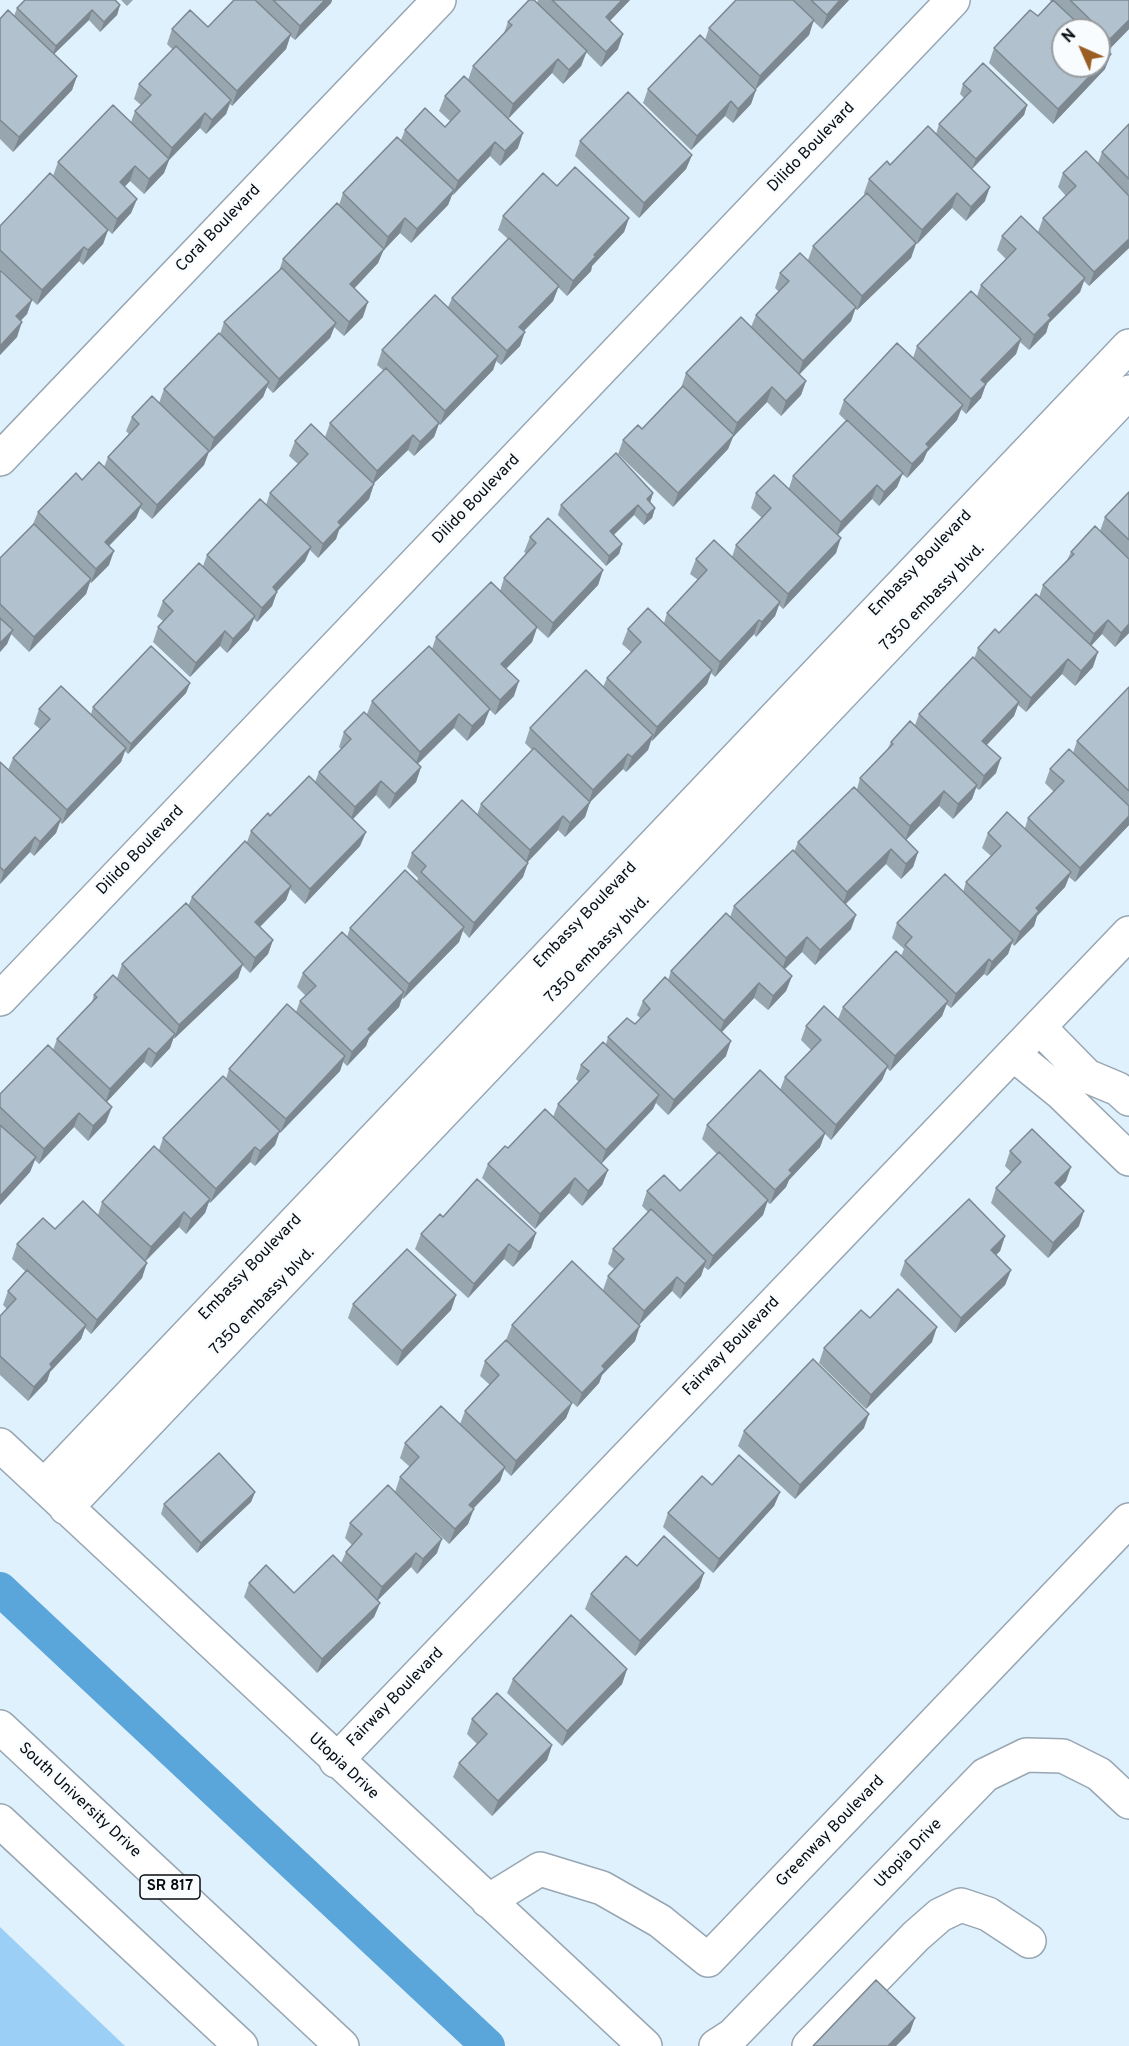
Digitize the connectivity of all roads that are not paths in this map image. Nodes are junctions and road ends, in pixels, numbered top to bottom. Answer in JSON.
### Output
{"nodes":[{"id":1,"x":439,"y":0,"type":"edge"},
{"id":2,"x":953,"y":0,"type":"edge"},
{"id":3,"x":1129,"y":346,"type":"edge"},
{"id":4,"x":1129,"y":392,"type":"edge"},
{"id":5,"x":0,"y":459,"type":"edge"},
{"id":6,"x":1129,"y":933,"type":"edge"},
{"id":7,"x":0,"y":999,"type":"edge"},
{"id":8,"x":1039,"y":1027,"type":"junction"},
{"id":9,"x":1013,"y":1054,"type":"junction"},
{"id":10,"x":1129,"y":1099,"type":"edge"},
{"id":11,"x":1129,"y":1159,"type":"edge"},
{"id":12,"x":0,"y":1445,"type":"edge"},
{"id":13,"x":55,"y":1497,"type":"junction"},
{"id":14,"x":1129,"y":1520,"type":"edge"},
{"id":15,"x":0,"y":1727,"type":"edge"},
{"id":16,"x":336,"y":1761,"type":"junction"},
{"id":17,"x":1129,"y":1802,"type":"edge"},
{"id":18,"x":0,"y":1821,"type":"edge"},
{"id":19,"x":488,"y":1900,"type":"junction"},
{"id":20,"x":1029,"y":1941,"type":"dead end"},
{"id":21,"x":241,"y":2046,"type":"edge"},
{"id":22,"x":342,"y":2046,"type":"edge"},
{"id":23,"x":645,"y":2046,"type":"edge"},
{"id":24,"x":716,"y":2046,"type":"edge"},
{"id":25,"x":809,"y":2046,"type":"edge"}],
"edges":[{"from":1,"to":5,"type":"street","name":"Coral Boulevard"},
{"from":2,"to":7,"type":"street","name":"Dilido Boulevard"},
{"from":3,"to":13,"type":"street","name":"Embassy Boulevard"},
{"from":4,"to":13,"type":"street","name":"7350 embassy blvd."},
{"from":6,"to":8,"type":"street","name":"Fairway Boulevard"},
{"from":8,"to":9,"type":"street","name":"Fairway Boulevard"},
{"from":8,"to":10,"type":"street"},
{"from":9,"to":11,"type":"street"},
{"from":9,"to":16,"type":"street","name":"Fairway Boulevard"},
{"from":12,"to":13,"type":"street","name":"Utopia Drive"},
{"from":13,"to":16,"type":"street","name":"Utopia Drive"},
{"from":14,"to":19,"type":"street","name":"Greenway Boulevard"},
{"from":15,"to":22,"type":"street","name":"South University Drive","number":"SR 817"},
{"from":16,"to":19,"type":"street","name":"Utopia Drive"},
{"from":17,"to":24,"type":"street","name":"Utopia Drive"},
{"from":18,"to":21,"type":"street"},
{"from":19,"to":23,"type":"street","name":"Utopia Drive"},
{"from":20,"to":25,"type":"street"}]}
